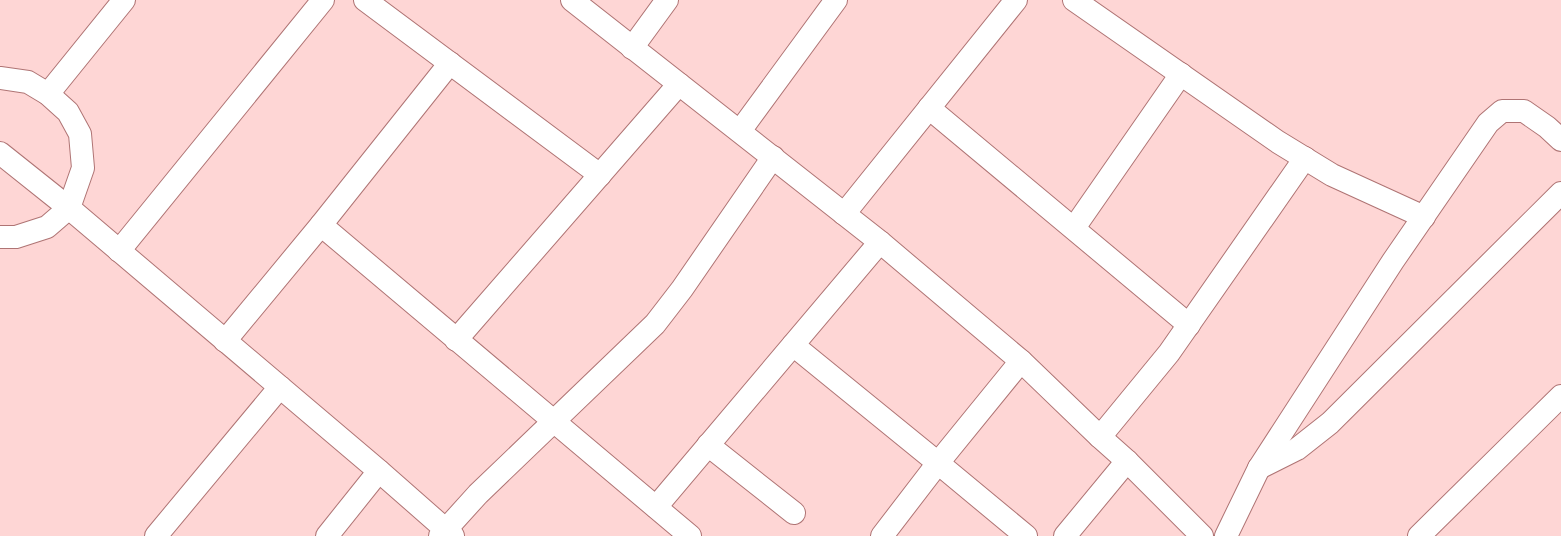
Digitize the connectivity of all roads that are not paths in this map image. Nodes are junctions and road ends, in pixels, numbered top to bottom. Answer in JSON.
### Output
{"nodes":[{"id":1,"x":124,"y":0,"type":"edge"},
{"id":2,"x":323,"y":0,"type":"edge"},
{"id":3,"x":365,"y":0,"type":"edge"},
{"id":4,"x":572,"y":0,"type":"edge"},
{"id":5,"x":667,"y":0,"type":"edge"},
{"id":6,"x":836,"y":0,"type":"edge"},
{"id":7,"x":1016,"y":0,"type":"edge"},
{"id":8,"x":1074,"y":0,"type":"edge"},
{"id":9,"x":632,"y":48,"type":"junction"},
{"id":10,"x":450,"y":63,"type":"junction"},
{"id":11,"x":1181,"y":74,"type":"junction"},
{"id":12,"x":0,"y":78,"type":"edge"},
{"id":13,"x":679,"y":84,"type":"junction"},
{"id":14,"x":48,"y":94,"type":"junction"},
{"id":15,"x":930,"y":108,"type":"junction"},
{"id":16,"x":740,"y":131,"type":"junction"},
{"id":17,"x":1561,"y":140,"type":"edge"},
{"id":18,"x":0,"y":153,"type":"edge"},
{"id":19,"x":773,"y":158,"type":"junction"},
{"id":20,"x":1305,"y":158,"type":"junction"},
{"id":21,"x":600,"y":175,"type":"junction"},
{"id":22,"x":1561,"y":194,"type":"edge"},
{"id":23,"x":69,"y":208,"type":"junction"},
{"id":24,"x":844,"y":214,"type":"junction"},
{"id":25,"x":1424,"y":218,"type":"junction"},
{"id":26,"x":321,"y":225,"type":"junction"},
{"id":27,"x":1074,"y":228,"type":"junction"},
{"id":28,"x":0,"y":237,"type":"edge"},
{"id":29,"x":880,"y":242,"type":"junction"},
{"id":30,"x":119,"y":251,"type":"junction"},
{"id":31,"x":1189,"y":325,"type":"junction"},
{"id":32,"x":456,"y":340,"type":"junction"},
{"id":33,"x":225,"y":341,"type":"junction"},
{"id":34,"x":793,"y":345,"type":"junction"},
{"id":35,"x":1021,"y":361,"type":"junction"},
{"id":36,"x":280,"y":387,"type":"junction"},
{"id":37,"x":1561,"y":396,"type":"edge"},
{"id":38,"x":553,"y":421,"type":"junction"},
{"id":39,"x":1100,"y":437,"type":"junction"},
{"id":40,"x":708,"y":445,"type":"junction"},
{"id":41,"x":1127,"y":461,"type":"junction"},
{"id":42,"x":938,"y":463,"type":"junction"},
{"id":43,"x":1259,"y":468,"type":"junction"},
{"id":44,"x":379,"y":471,"type":"junction"},
{"id":45,"x":656,"y":507,"type":"junction"},
{"id":46,"x":794,"y":513,"type":"dead end"},
{"id":47,"x":446,"y":534,"type":"edge"},
{"id":48,"x":156,"y":536,"type":"edge"},
{"id":49,"x":327,"y":536,"type":"edge"},
{"id":50,"x":690,"y":536,"type":"edge"},
{"id":51,"x":882,"y":536,"type":"edge"},
{"id":52,"x":1026,"y":536,"type":"edge"},
{"id":53,"x":1065,"y":536,"type":"edge"},
{"id":54,"x":1202,"y":536,"type":"edge"},
{"id":55,"x":1226,"y":536,"type":"edge"},
{"id":56,"x":1419,"y":536,"type":"edge"}],
"edges":[{"from":1,"to":14,"type":"street"},
{"from":2,"to":30,"type":"street"},
{"from":3,"to":10,"type":"street"},
{"from":4,"to":9,"type":"street"},
{"from":5,"to":9,"type":"street"},
{"from":6,"to":16,"type":"street"},
{"from":7,"to":15,"type":"street"},
{"from":8,"to":11,"type":"street"},
{"from":9,"to":13,"type":"street"},
{"from":10,"to":21,"type":"street"},
{"from":10,"to":26,"type":"street"},
{"from":11,"to":20,"type":"street"},
{"from":11,"to":27,"type":"street"},
{"from":12,"to":14,"type":"street"},
{"from":13,"to":16,"type":"street"},
{"from":13,"to":21,"type":"street"},
{"from":14,"to":23,"type":"street"},
{"from":15,"to":24,"type":"street"},
{"from":15,"to":27,"type":"street"},
{"from":16,"to":19,"type":"street"},
{"from":17,"to":25,"type":"street"},
{"from":18,"to":23,"type":"street"},
{"from":19,"to":24,"type":"street"},
{"from":19,"to":38,"type":"street"},
{"from":20,"to":25,"type":"street"},
{"from":20,"to":31,"type":"street"},
{"from":21,"to":32,"type":"street"},
{"from":22,"to":43,"type":"street"},
{"from":23,"to":28,"type":"street"},
{"from":23,"to":30,"type":"street"},
{"from":24,"to":29,"type":"street"},
{"from":25,"to":43,"type":"street"},
{"from":26,"to":32,"type":"street"},
{"from":26,"to":33,"type":"street"},
{"from":27,"to":31,"type":"street"},
{"from":29,"to":34,"type":"street"},
{"from":29,"to":35,"type":"street"},
{"from":30,"to":33,"type":"street"},
{"from":31,"to":39,"type":"street"},
{"from":32,"to":38,"type":"street"},
{"from":33,"to":36,"type":"street"},
{"from":34,"to":40,"type":"street"},
{"from":34,"to":42,"type":"street"},
{"from":35,"to":39,"type":"street"},
{"from":35,"to":42,"type":"street"},
{"from":36,"to":44,"type":"street"},
{"from":36,"to":48,"type":"street"},
{"from":37,"to":56,"type":"street"},
{"from":38,"to":45,"type":"street"},
{"from":38,"to":47,"type":"street"},
{"from":39,"to":41,"type":"street"},
{"from":40,"to":45,"type":"street"},
{"from":40,"to":46,"type":"street"},
{"from":41,"to":53,"type":"street"},
{"from":41,"to":54,"type":"street"},
{"from":42,"to":51,"type":"street"},
{"from":42,"to":52,"type":"street"},
{"from":43,"to":55,"type":"street"},
{"from":44,"to":47,"type":"street"},
{"from":44,"to":49,"type":"street"},
{"from":45,"to":50,"type":"street"}]}
